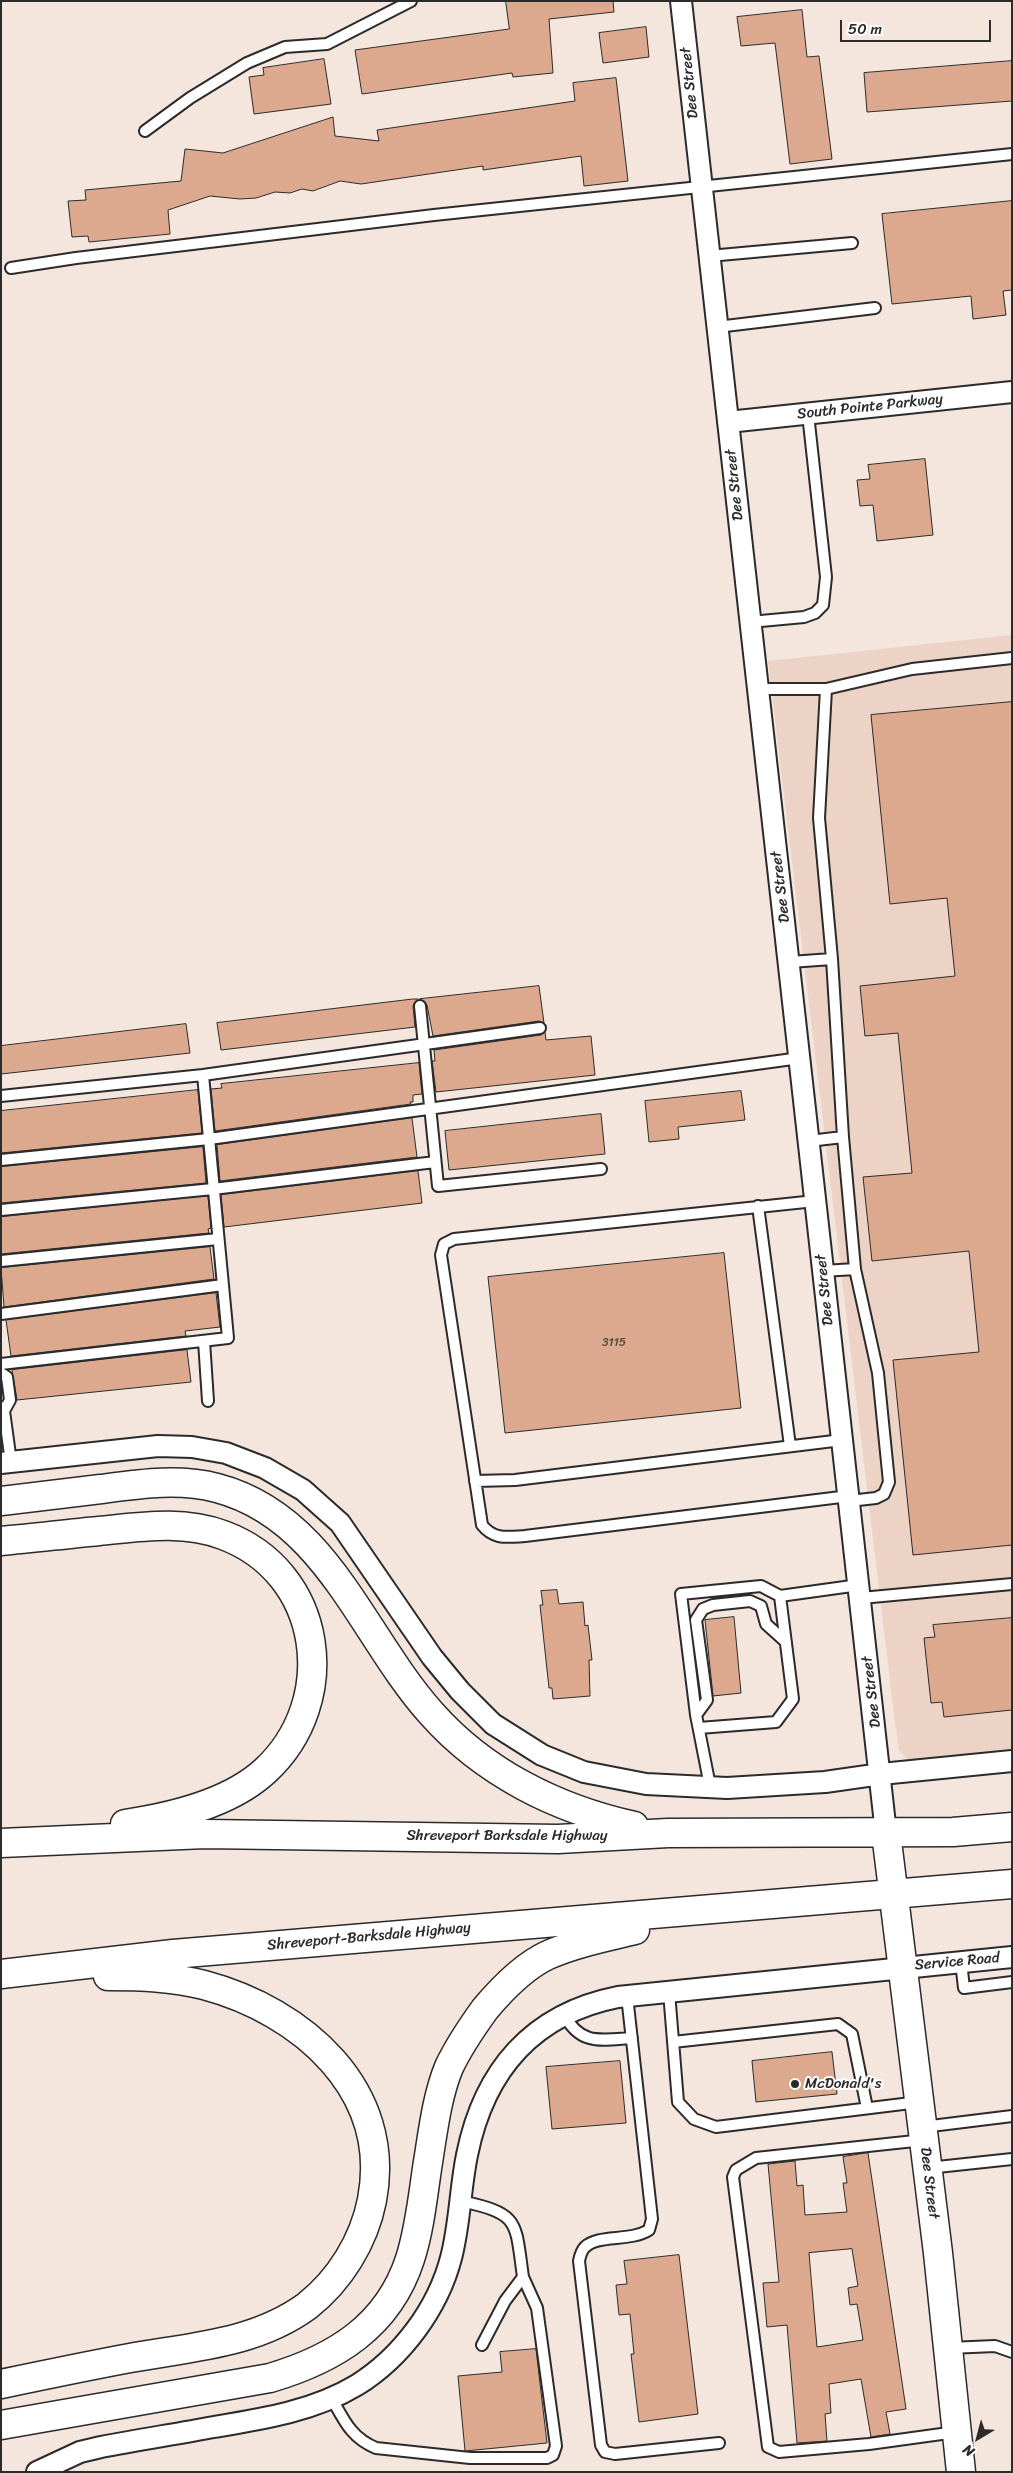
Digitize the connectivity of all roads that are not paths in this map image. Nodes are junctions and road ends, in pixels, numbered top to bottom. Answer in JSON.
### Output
{"nodes":[{"id":1,"x":411,"y":1,"type":"edge"},
{"id":2,"x":680,"y":1,"type":"edge"},
{"id":3,"x":145,"y":131,"type":"dead end"},
{"id":4,"x":1012,"y":154,"type":"edge"},
{"id":5,"x":701,"y":187,"type":"junction"},
{"id":6,"x":852,"y":243,"type":"dead end"},
{"id":7,"x":709,"y":256,"type":"junction"},
{"id":8,"x":11,"y":268,"type":"dead end"},
{"id":9,"x":875,"y":308,"type":"dead end"},
{"id":10,"x":717,"y":326,"type":"junction"},
{"id":11,"x":1012,"y":392,"type":"edge"},
{"id":12,"x":808,"y":414,"type":"junction"},
{"id":13,"x":728,"y":422,"type":"junction"},
{"id":14,"x":750,"y":622,"type":"junction"},
{"id":15,"x":1012,"y":658,"type":"edge"},
{"id":16,"x":759,"y":689,"type":"junction"},
{"id":17,"x":826,"y":690,"type":"junction"},
{"id":18,"x":832,"y":959,"type":"junction"},
{"id":19,"x":790,"y":962,"type":"junction"},
{"id":20,"x":420,"y":1006,"type":"dead end"},
{"id":21,"x":540,"y":1028,"type":"dead end"},
{"id":22,"x":422,"y":1044,"type":"junction"},
{"id":23,"x":800,"y":1058,"type":"junction"},
{"id":24,"x":204,"y":1075,"type":"junction"},
{"id":25,"x":1,"y":1096,"type":"edge"},
{"id":26,"x":430,"y":1109,"type":"junction"},
{"id":27,"x":843,"y":1136,"type":"junction"},
{"id":28,"x":209,"y":1140,"type":"junction"},
{"id":29,"x":809,"y":1141,"type":"junction"},
{"id":30,"x":1,"y":1160,"type":"edge"},
{"id":31,"x":435,"y":1162,"type":"junction"},
{"id":32,"x":601,"y":1169,"type":"dead end"},
{"id":33,"x":213,"y":1189,"type":"junction"},
{"id":34,"x":816,"y":1202,"type":"junction"},
{"id":35,"x":758,"y":1206,"type":"junction"},
{"id":36,"x":1,"y":1210,"type":"edge"},
{"id":37,"x":218,"y":1240,"type":"junction"},
{"id":38,"x":1,"y":1261,"type":"edge"},
{"id":39,"x":855,"y":1268,"type":"junction"},
{"id":40,"x":823,"y":1271,"type":"junction"},
{"id":41,"x":223,"y":1285,"type":"junction"},
{"id":42,"x":1,"y":1314,"type":"edge"},
{"id":43,"x":204,"y":1341,"type":"junction"},
{"id":44,"x":1,"y":1364,"type":"edge"},
{"id":45,"x":1,"y":1372,"type":"edge"},
{"id":46,"x":208,"y":1401,"type":"dead end"},
{"id":47,"x":3,"y":1409,"type":"edge"},
{"id":48,"x":842,"y":1440,"type":"junction"},
{"id":49,"x":790,"y":1446,"type":"junction"},
{"id":50,"x":6,"y":1462,"type":"edge"},
{"id":51,"x":475,"y":1481,"type":"junction"},
{"id":52,"x":849,"y":1498,"type":"junction"},
{"id":53,"x":1,"y":1501,"type":"edge"},
{"id":54,"x":1,"y":1541,"type":"edge"},
{"id":55,"x":1012,"y":1584,"type":"edge"},
{"id":56,"x":860,"y":1591,"type":"junction"},
{"id":57,"x":780,"y":1596,"type":"junction"},
{"id":58,"x":786,"y":1642,"type":"junction"},
{"id":59,"x":696,"y":1715,"type":"junction"},
{"id":60,"x":698,"y":1728,"type":"junction"},
{"id":61,"x":1012,"y":1761,"type":"edge"},
{"id":62,"x":881,"y":1774,"type":"junction"},
{"id":63,"x":710,"y":1786,"type":"junction"},
{"id":64,"x":1012,"y":1827,"type":"edge"},
{"id":65,"x":668,"y":1833,"type":"junction"},
{"id":66,"x":886,"y":1833,"type":"junction"},
{"id":67,"x":1,"y":1842,"type":"edge"},
{"id":68,"x":892,"y":1884,"type":"junction"},
{"id":69,"x":1012,"y":1884,"type":"edge"},
{"id":70,"x":738,"y":1908,"type":"junction"},
{"id":71,"x":585,"y":1921,"type":"junction"},
{"id":72,"x":1012,"y":1957,"type":"edge"},
{"id":73,"x":961,"y":1962,"type":"junction"},
{"id":74,"x":902,"y":1967,"type":"junction"},
{"id":75,"x":1,"y":1974,"type":"edge"},
{"id":76,"x":1012,"y":1982,"type":"edge"},
{"id":77,"x":669,"y":1992,"type":"junction"},
{"id":78,"x":627,"y":1996,"type":"junction"},
{"id":79,"x":564,"y":2014,"type":"junction"},
{"id":80,"x":632,"y":2038,"type":"junction"},
{"id":81,"x":673,"y":2042,"type":"junction"},
{"id":82,"x":867,"y":2108,"type":"junction"},
{"id":83,"x":1012,"y":2116,"type":"edge"},
{"id":84,"x":922,"y":2123,"type":"junction"},
{"id":85,"x":1012,"y":2159,"type":"edge"},
{"id":86,"x":927,"y":2168,"type":"junction"},
{"id":87,"x":461,"y":2201,"type":"junction"},
{"id":88,"x":523,"y":2277,"type":"junction"},
{"id":89,"x":482,"y":2345,"type":"dead end"},
{"id":90,"x":948,"y":2348,"type":"junction"},
{"id":91,"x":1012,"y":2352,"type":"edge"},
{"id":92,"x":1,"y":2384,"type":"edge"},
{"id":93,"x":331,"y":2397,"type":"junction"},
{"id":94,"x":5,"y":2426,"type":"edge"},
{"id":95,"x":957,"y":2432,"type":"junction"},
{"id":96,"x":719,"y":2443,"type":"dead end"},
{"id":97,"x":37,"y":2472,"type":"edge"},
{"id":98,"x":961,"y":2472,"type":"edge"}],
"edges":[{"from":1,"to":3,"type":"lane"},
{"from":2,"to":5,"type":"street","name":"Dee Street"},
{"from":4,"to":5,"type":"lane"},
{"from":5,"to":7,"type":"street","name":"Dee Street"},
{"from":5,"to":8,"type":"lane"},
{"from":6,"to":7,"type":"lane"},
{"from":7,"to":10,"type":"street","name":"Dee Street"},
{"from":9,"to":10,"type":"lane"},
{"from":10,"to":13,"type":"street","name":"Dee Street"},
{"from":11,"to":12,"type":"street","name":"South Pointe Parkway"},
{"from":12,"to":13,"type":"street","name":"South Pointe Parkway"},
{"from":12,"to":14,"type":"lane"},
{"from":13,"to":14,"type":"street","name":"Dee Street"},
{"from":14,"to":16,"type":"street","name":"Dee Street"},
{"from":15,"to":17,"type":"lane"},
{"from":16,"to":17,"type":"lane"},
{"from":16,"to":19,"type":"street","name":"Dee Street"},
{"from":17,"to":18,"type":"lane"},
{"from":18,"to":19,"type":"lane"},
{"from":18,"to":27,"type":"lane"},
{"from":19,"to":23,"type":"street","name":"Dee Street"},
{"from":20,"to":22,"type":"lane"},
{"from":21,"to":22,"type":"lane"},
{"from":22,"to":24,"type":"lane"},
{"from":22,"to":26,"type":"lane"},
{"from":23,"to":26,"type":"lane"},
{"from":23,"to":29,"type":"street","name":"Dee Street"},
{"from":24,"to":25,"type":"lane"},
{"from":24,"to":28,"type":"lane"},
{"from":26,"to":28,"type":"lane"},
{"from":26,"to":31,"type":"lane"},
{"from":27,"to":29,"type":"lane"},
{"from":27,"to":39,"type":"lane"},
{"from":28,"to":30,"type":"lane"},
{"from":28,"to":33,"type":"lane"},
{"from":29,"to":34,"type":"street","name":"Dee Street"},
{"from":31,"to":32,"type":"lane"},
{"from":31,"to":33,"type":"lane"},
{"from":33,"to":36,"type":"lane"},
{"from":33,"to":37,"type":"lane"},
{"from":34,"to":35,"type":"lane"},
{"from":34,"to":40,"type":"street","name":"Dee Street"},
{"from":35,"to":49,"type":"lane"},
{"from":35,"to":51,"type":"lane"},
{"from":37,"to":38,"type":"lane"},
{"from":37,"to":41,"type":"lane"},
{"from":39,"to":40,"type":"lane"},
{"from":39,"to":52,"type":"lane"},
{"from":40,"to":48,"type":"street","name":"Dee Street"},
{"from":41,"to":42,"type":"lane"},
{"from":41,"to":43,"type":"lane"},
{"from":43,"to":44,"type":"lane"},
{"from":43,"to":46,"type":"lane"},
{"from":45,"to":47,"type":"lane"},
{"from":47,"to":50,"type":"lane"},
{"from":48,"to":49,"type":"lane"},
{"from":48,"to":52,"type":"street","name":"Dee Street"},
{"from":49,"to":51,"type":"lane"},
{"from":50,"to":63,"type":"street"},
{"from":51,"to":52,"type":"lane"},
{"from":52,"to":56,"type":"street","name":"Dee Street"},
{"from":53,"to":65,"type":"main road"},
{"from":54,"to":67,"type":"main road"},
{"from":55,"to":56,"type":"lane"},
{"from":56,"to":57,"type":"lane"},
{"from":56,"to":62,"type":"street","name":"Dee Street"},
{"from":57,"to":58,"type":"lane"},
{"from":57,"to":59,"type":"lane"},
{"from":58,"to":59,"type":"lane"},
{"from":58,"to":60,"type":"lane"},
{"from":59,"to":60,"type":"lane"},
{"from":60,"to":63,"type":"lane"},
{"from":61,"to":62,"type":"street"},
{"from":62,"to":63,"type":"street"},
{"from":62,"to":66,"type":"street","name":"Dee Street"},
{"from":64,"to":66,"type":"main road","name":"Shreveport Barksdale Highway"},
{"from":65,"to":66,"type":"main road","name":"Shreveport Barksdale Highway"},
{"from":65,"to":67,"type":"main road","name":"Shreveport Barksdale Highway"},
{"from":66,"to":68,"type":"main road","name":"Dee Street"},
{"from":68,"to":69,"type":"main road"},
{"from":68,"to":70,"type":"main road"},
{"from":68,"to":71,"type":"main road"},
{"from":68,"to":74,"type":"main road","name":"Dee Street"},
{"from":70,"to":71,"type":"main road","name":"Shreveport-Barksdale Highway"},
{"from":70,"to":94,"type":"main road"},
{"from":71,"to":75,"type":"main road","name":"Shreveport-Barksdale Highway"},
{"from":72,"to":73,"type":"street","name":"Service Road"},
{"from":73,"to":74,"type":"street","name":"Service Road"},
{"from":73,"to":76,"type":"lane"},
{"from":74,"to":77,"type":"street","name":"Service Road"},
{"from":74,"to":84,"type":"main road","name":"Dee Street"},
{"from":75,"to":92,"type":"main road"},
{"from":77,"to":78,"type":"street","name":"Service Road"},
{"from":77,"to":81,"type":"lane"},
{"from":78,"to":79,"type":"street","name":"Service Road"},
{"from":78,"to":80,"type":"lane"},
{"from":79,"to":80,"type":"lane"},
{"from":79,"to":87,"type":"street","name":"Service Road"},
{"from":80,"to":96,"type":"lane"},
{"from":81,"to":82,"type":"lane"},
{"from":81,"to":82,"type":"lane"},
{"from":82,"to":84,"type":"lane"},
{"from":83,"to":84,"type":"lane"},
{"from":84,"to":86,"type":"main road","name":"Dee Street"},
{"from":84,"to":95,"type":"lane"},
{"from":85,"to":86,"type":"lane"},
{"from":86,"to":90,"type":"main road","name":"Dee Street"},
{"from":87,"to":88,"type":"lane"},
{"from":87,"to":93,"type":"street","name":"Service Road"},
{"from":88,"to":89,"type":"lane"},
{"from":88,"to":93,"type":"lane"},
{"from":90,"to":91,"type":"lane"},
{"from":90,"to":95,"type":"main road","name":"Dee Street"},
{"from":93,"to":97,"type":"street","name":"Service Road"},
{"from":95,"to":98,"type":"main road","name":"Dee Street"}]}
